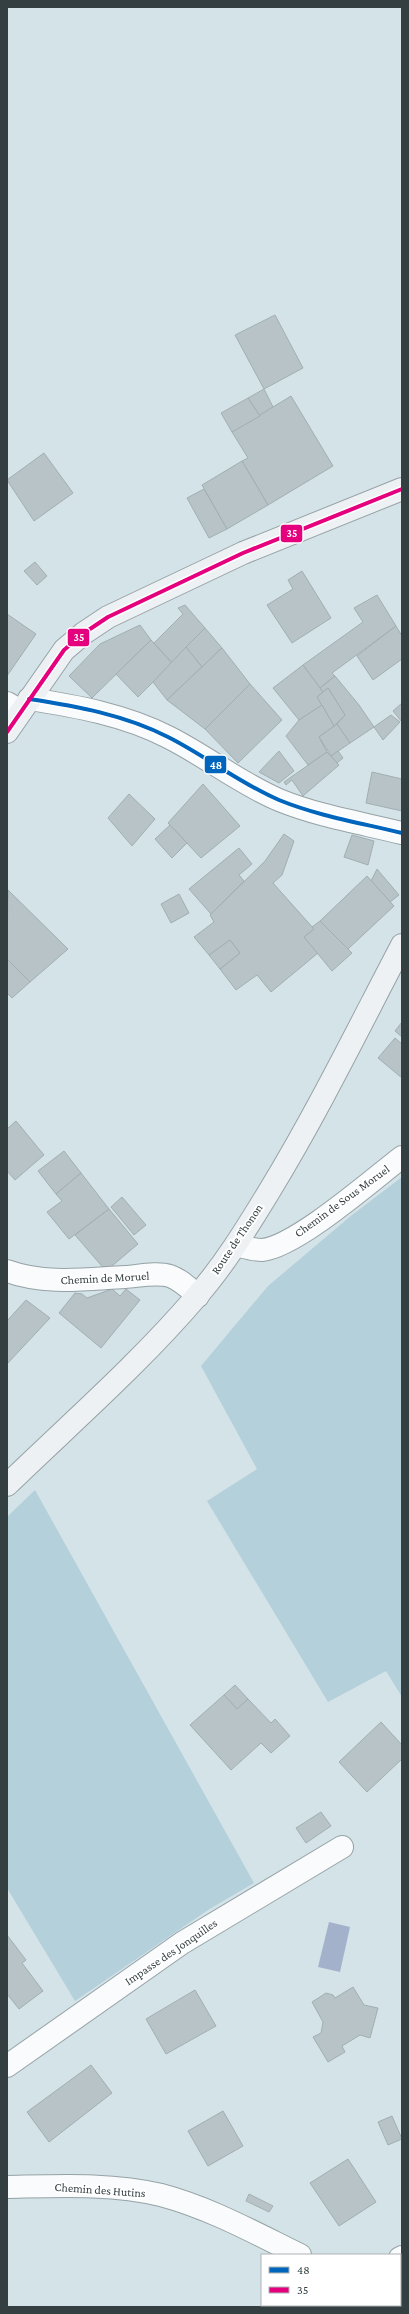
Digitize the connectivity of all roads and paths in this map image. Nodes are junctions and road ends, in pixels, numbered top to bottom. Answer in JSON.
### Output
{"nodes":[{"id":1,"x":402,"y":489,"type":"edge"},
{"id":2,"x":19,"y":704,"type":"edge"},
{"id":3,"x":7,"y":732,"type":"edge"},
{"id":4,"x":402,"y":833,"type":"edge"},
{"id":5,"x":402,"y":945,"type":"edge"},
{"id":6,"x":402,"y":1157,"type":"edge"},
{"id":7,"x":236,"y":1244,"type":"junction"},
{"id":8,"x":7,"y":1271,"type":"edge"},
{"id":9,"x":198,"y":1296,"type":"junction"},
{"id":10,"x":7,"y":1485,"type":"edge"},
{"id":11,"x":342,"y":1848,"type":"dead end"},
{"id":12,"x":7,"y":2066,"type":"edge"},
{"id":13,"x":7,"y":2187,"type":"edge"},
{"id":14,"x":298,"y":2254,"type":"edge"}],
"edges":[{"from":1,"to":2,"type":"street"},
{"from":2,"to":3,"type":"street"},
{"from":2,"to":4,"type":"street"},
{"from":5,"to":7,"type":"street","name":"Route de Thonon"},
{"from":6,"to":7,"type":"street","name":"Chemin de Sous Moruel"},
{"from":7,"to":9,"type":"street","name":"Route de Thonon"},
{"from":8,"to":9,"type":"street","name":"Chemin de Moruel"},
{"from":9,"to":10,"type":"street","name":"Route de Thonon"},
{"from":11,"to":12,"type":"street","name":"Impasse des Jonquilles"},
{"from":13,"to":14,"type":"street","name":"Chemin des Hutins"}]}
